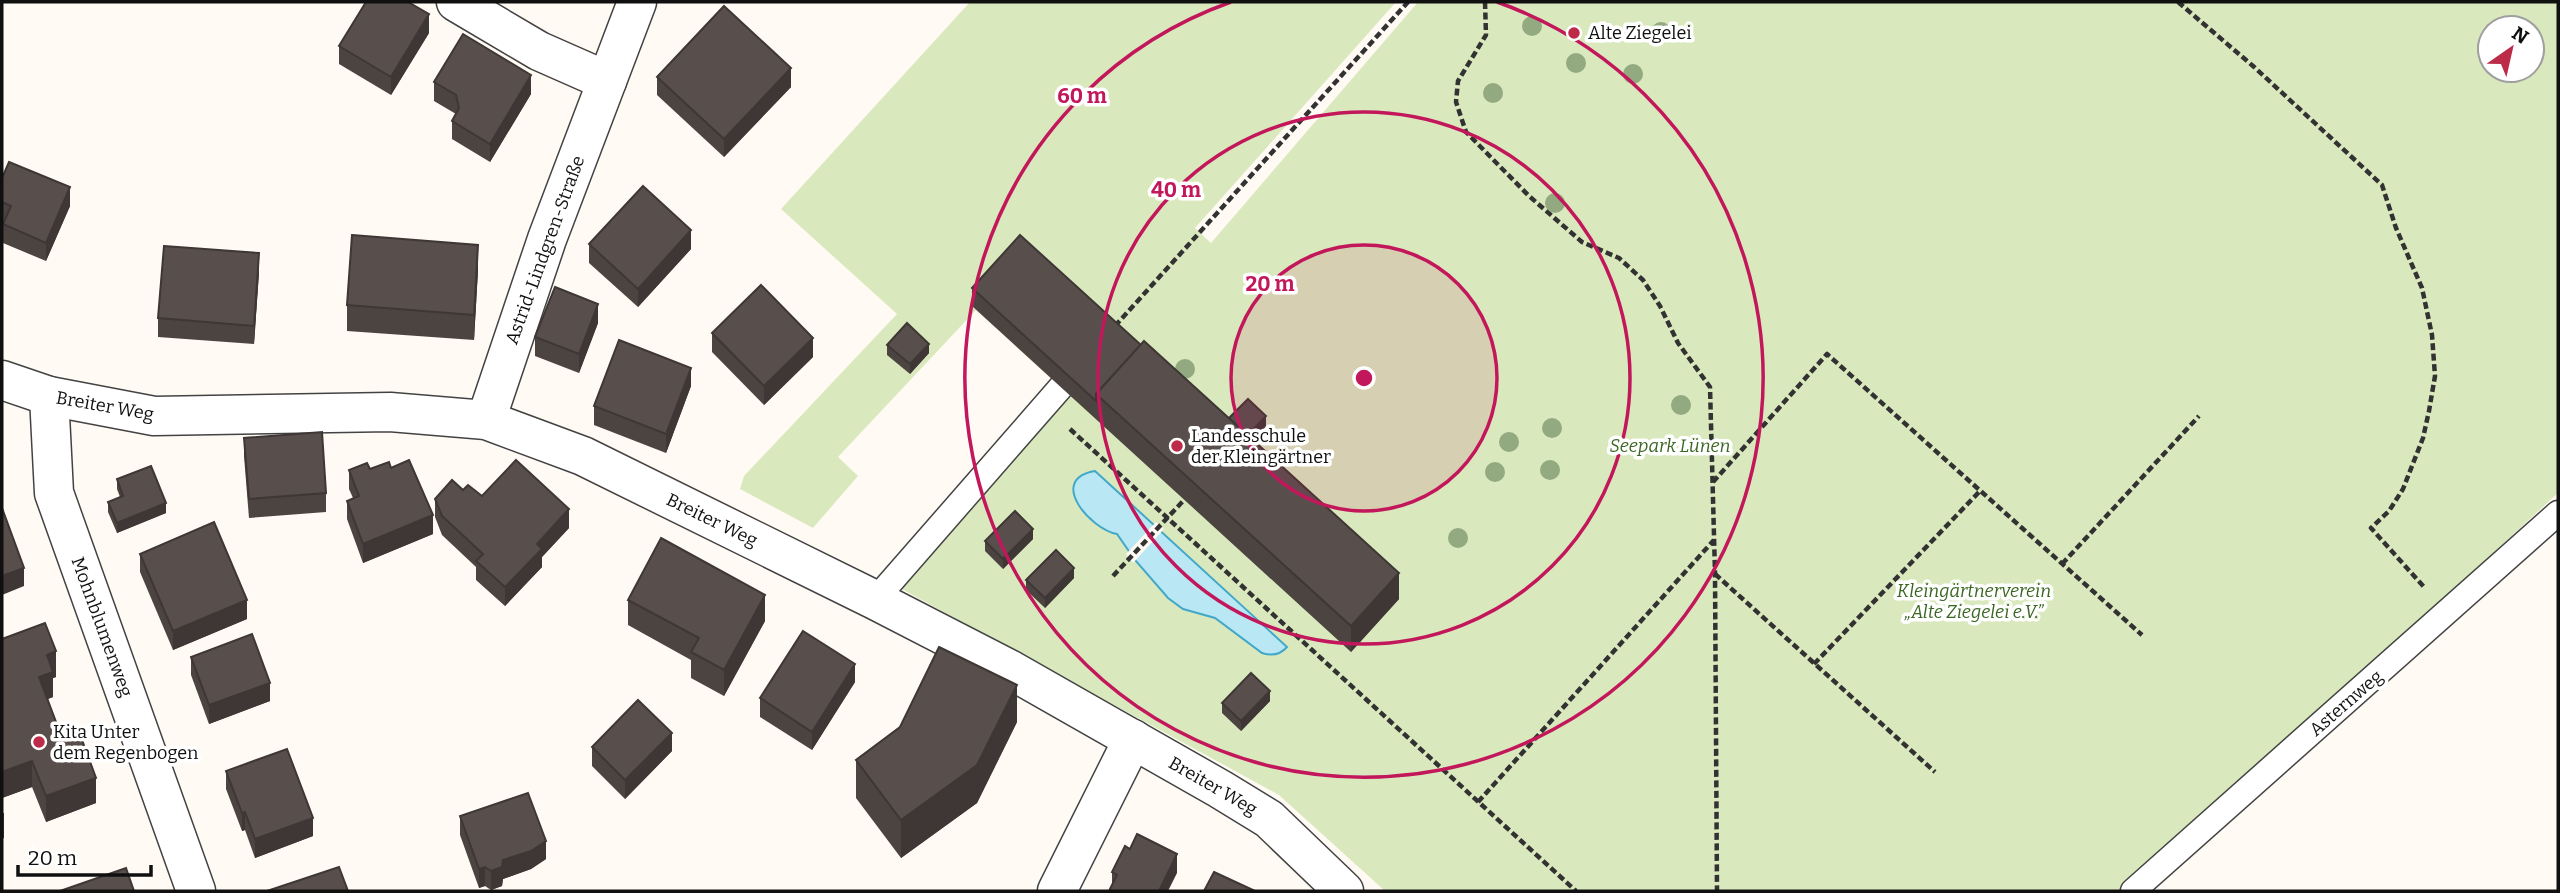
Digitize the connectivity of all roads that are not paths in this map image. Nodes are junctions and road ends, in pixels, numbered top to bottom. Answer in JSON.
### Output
{"nodes":[{"id":1,"x":456,"y":2,"type":"edge"},
{"id":2,"x":638,"y":2,"type":"edge"},
{"id":3,"x":607,"y":81,"type":"junction"},
{"id":4,"x":2,"y":380,"type":"edge"},
{"id":5,"x":1061,"y":387,"type":"edge"},
{"id":6,"x":49,"y":396,"type":"junction"},
{"id":7,"x":486,"y":420,"type":"junction"},
{"id":8,"x":2558,"y":513,"type":"edge"},
{"id":9,"x":875,"y":600,"type":"junction"},
{"id":10,"x":1133,"y":739,"type":"junction"},
{"id":11,"x":196,"y":891,"type":"edge"},
{"id":12,"x":1057,"y":891,"type":"edge"},
{"id":13,"x":1344,"y":891,"type":"edge"},
{"id":14,"x":2133,"y":891,"type":"edge"}],
"edges":[{"from":1,"to":3,"type":"street"},
{"from":2,"to":3,"type":"street","name":"Astrid-Lindgren-Straße"},
{"from":3,"to":7,"type":"street","name":"Astrid-Lindgren-Straße"},
{"from":4,"to":6,"type":"street","name":"Breiter Weg"},
{"from":5,"to":9,"type":"lane"},
{"from":6,"to":7,"type":"street","name":"Breiter Weg"},
{"from":6,"to":11,"type":"street","name":"Mohnblumenweg"},
{"from":7,"to":9,"type":"street","name":"Breiter Weg"},
{"from":8,"to":14,"type":"lane","name":"Asternweg"},
{"from":9,"to":10,"type":"street","name":"Breiter Weg"},
{"from":10,"to":12,"type":"street"},
{"from":10,"to":13,"type":"street","name":"Breiter Weg"}]}
